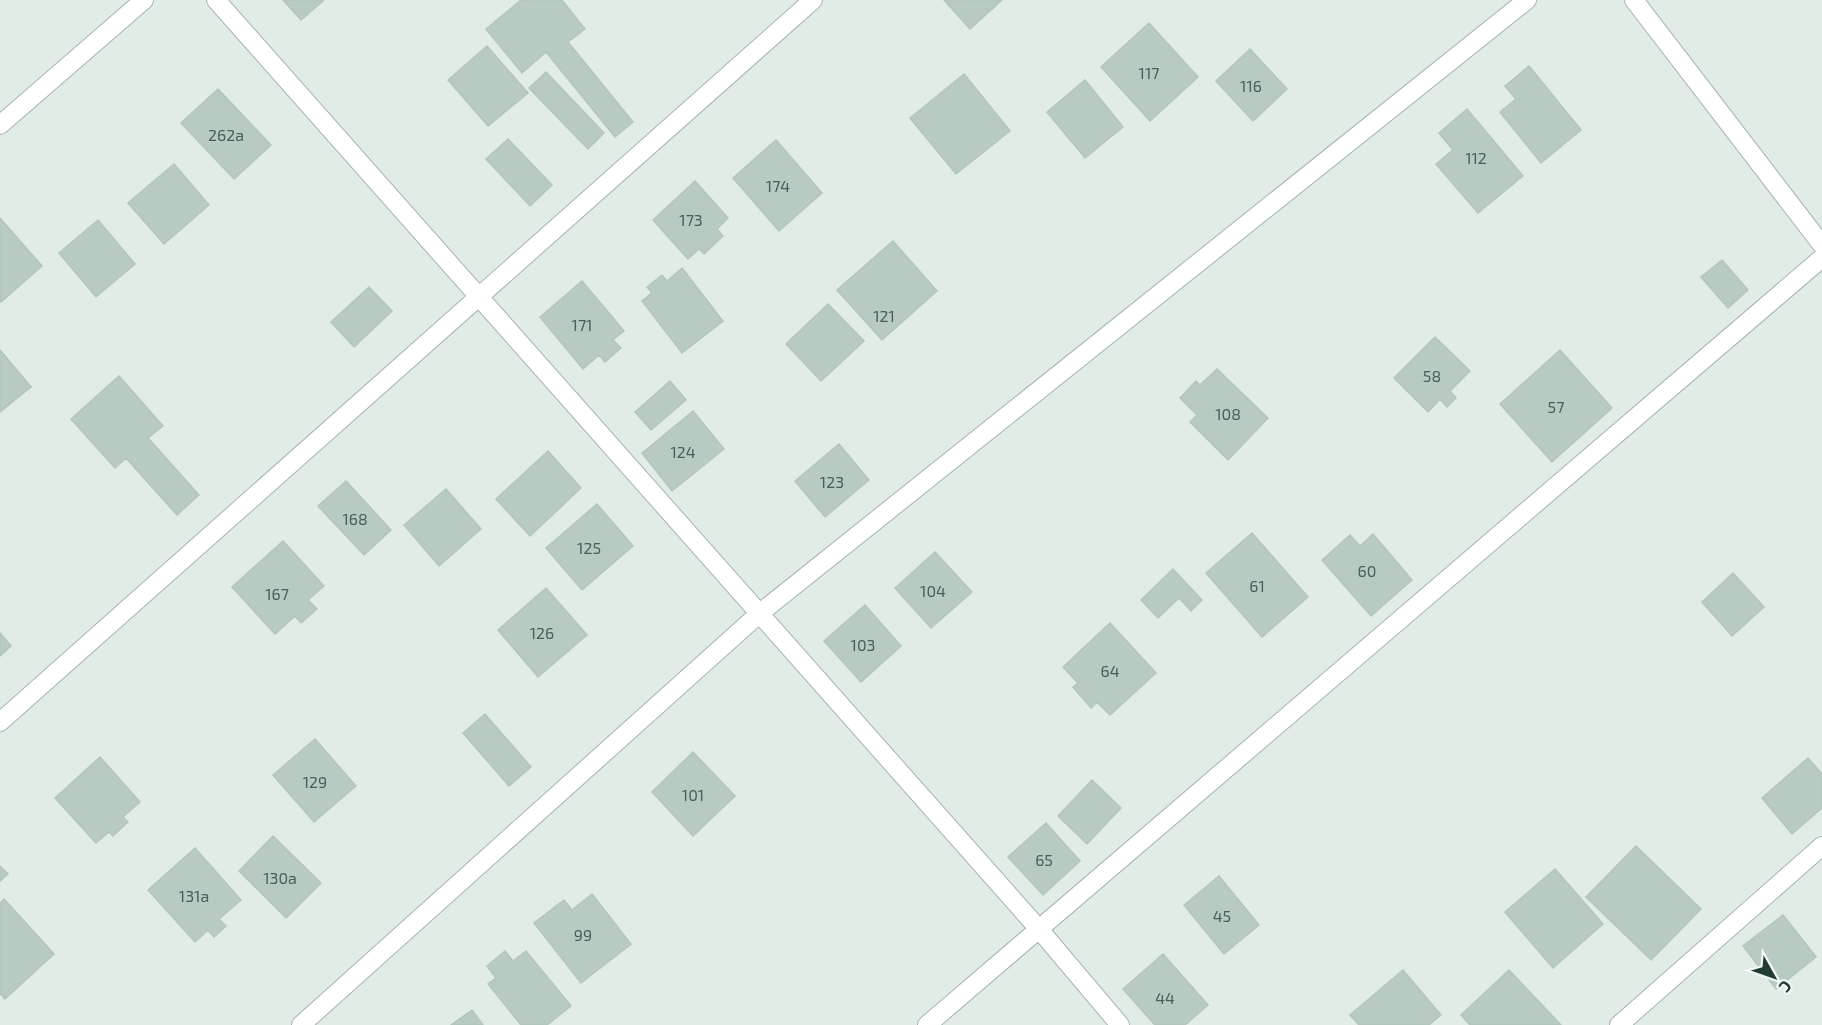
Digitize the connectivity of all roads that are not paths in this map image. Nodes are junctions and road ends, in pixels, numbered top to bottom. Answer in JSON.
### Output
{"nodes":[{"id":1,"x":144,"y":0,"type":"edge"},
{"id":2,"x":216,"y":0,"type":"edge"},
{"id":3,"x":813,"y":0,"type":"edge"},
{"id":4,"x":1527,"y":0,"type":"edge"},
{"id":5,"x":1634,"y":0,"type":"edge"},
{"id":6,"x":0,"y":125,"type":"edge"},
{"id":7,"x":1822,"y":245,"type":"edge"},
{"id":8,"x":1822,"y":258,"type":"edge"},
{"id":9,"x":480,"y":297,"type":"junction"},
{"id":10,"x":760,"y":613,"type":"junction"},
{"id":11,"x":0,"y":722,"type":"edge"},
{"id":12,"x":1822,"y":846,"type":"edge"},
{"id":13,"x":1038,"y":928,"type":"junction"},
{"id":14,"x":301,"y":1025,"type":"edge"},
{"id":15,"x":927,"y":1025,"type":"edge"},
{"id":16,"x":1120,"y":1025,"type":"edge"},
{"id":17,"x":1619,"y":1025,"type":"edge"}],
"edges":[{"from":1,"to":6,"type":"street"},
{"from":2,"to":9,"type":"street"},
{"from":3,"to":9,"type":"street"},
{"from":4,"to":10,"type":"street"},
{"from":5,"to":7,"type":"street"},
{"from":8,"to":13,"type":"street"},
{"from":9,"to":10,"type":"street"},
{"from":9,"to":11,"type":"street"},
{"from":10,"to":13,"type":"street"},
{"from":10,"to":14,"type":"street"},
{"from":12,"to":17,"type":"street"},
{"from":13,"to":15,"type":"street"},
{"from":13,"to":16,"type":"street"}]}
